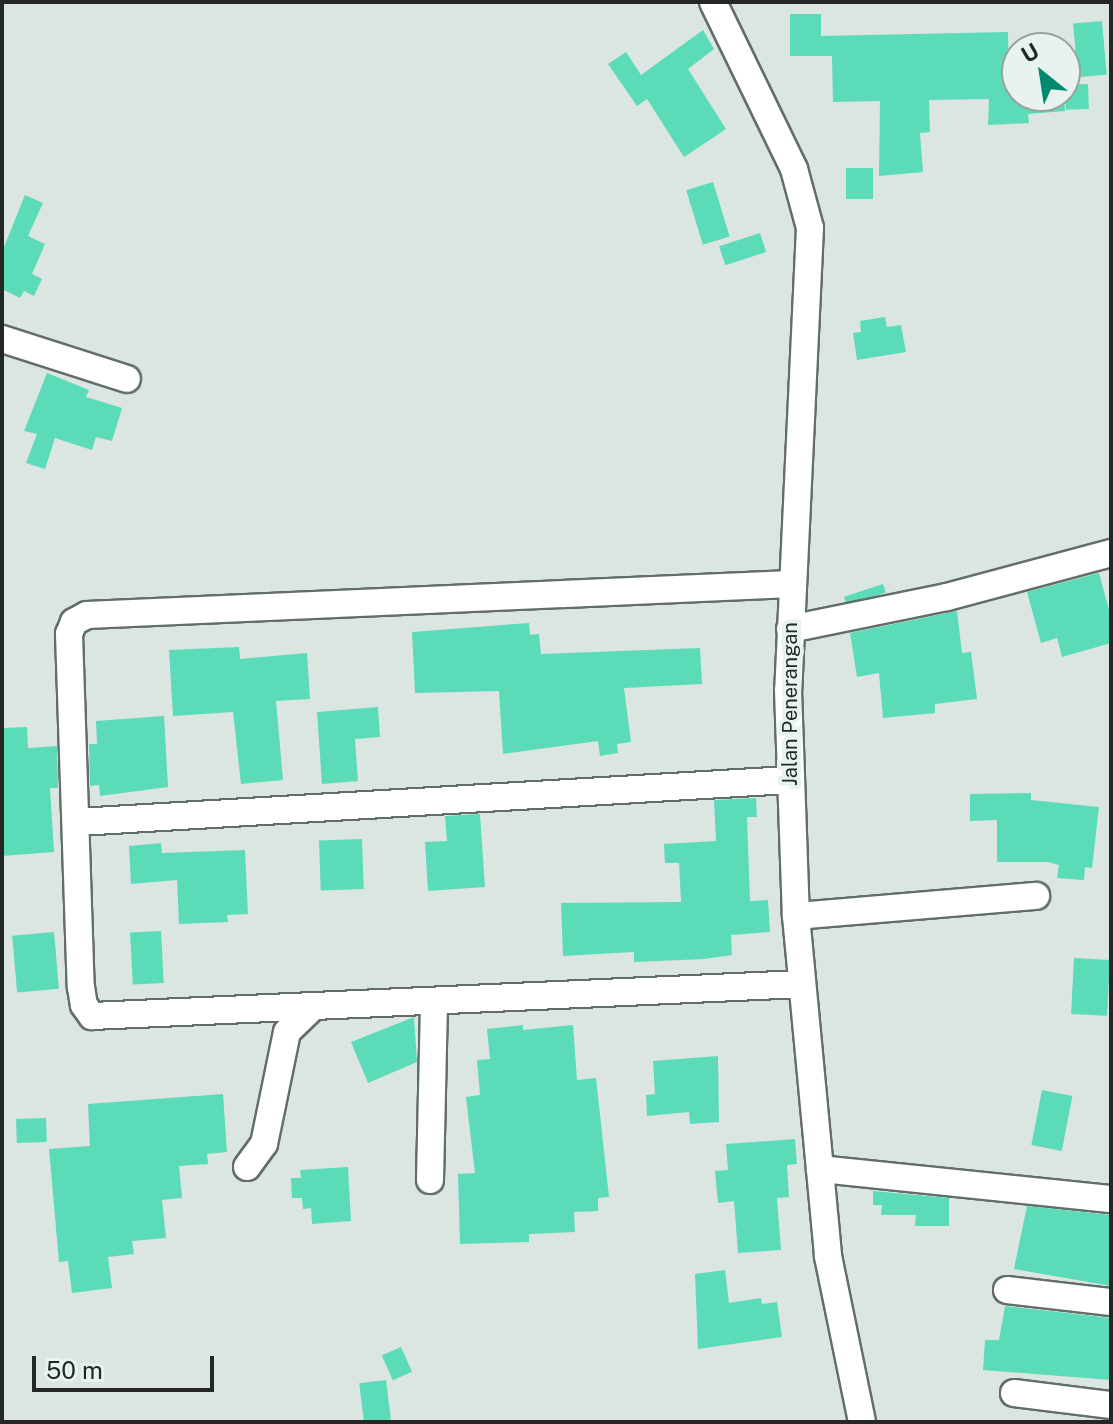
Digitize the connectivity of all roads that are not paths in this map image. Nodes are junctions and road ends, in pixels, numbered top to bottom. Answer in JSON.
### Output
{"nodes":[{"id":1,"x":713,"y":2,"type":"edge"},
{"id":2,"x":2,"y":339,"type":"edge"},
{"id":3,"x":127,"y":379,"type":"dead end"},
{"id":4,"x":1111,"y":553,"type":"edge"},
{"id":5,"x":791,"y":584,"type":"junction"},
{"id":6,"x":790,"y":629,"type":"junction"},
{"id":7,"x":790,"y":780,"type":"junction"},
{"id":8,"x":78,"y":822,"type":"junction"},
{"id":9,"x":1036,"y":896,"type":"dead end"},
{"id":10,"x":796,"y":916,"type":"junction"},
{"id":11,"x":801,"y":984,"type":"junction"},
{"id":12,"x":434,"y":1002,"type":"junction"},
{"id":13,"x":312,"y":1008,"type":"junction"},
{"id":14,"x":247,"y":1167,"type":"dead end"},
{"id":15,"x":820,"y":1169,"type":"junction"},
{"id":16,"x":430,"y":1180,"type":"dead end"},
{"id":17,"x":1111,"y":1199,"type":"edge"},
{"id":18,"x":1007,"y":1290,"type":"dead end"},
{"id":19,"x":1111,"y":1302,"type":"edge"},
{"id":20,"x":1014,"y":1393,"type":"dead end"},
{"id":21,"x":1111,"y":1405,"type":"edge"},
{"id":22,"x":862,"y":1422,"type":"edge"}],
"edges":[{"from":1,"to":5,"type":"street","name":"Jalan Penerangan"},
{"from":2,"to":3,"type":"street"},
{"from":4,"to":6,"type":"street"},
{"from":5,"to":6,"type":"street","name":"Jalan Penerangan"},
{"from":5,"to":8,"type":"street"},
{"from":6,"to":7,"type":"street","name":"Jalan Penerangan"},
{"from":7,"to":8,"type":"street"},
{"from":7,"to":10,"type":"street","name":"Jalan Penerangan"},
{"from":8,"to":13,"type":"street"},
{"from":9,"to":10,"type":"street"},
{"from":10,"to":11,"type":"street","name":"Jalan Penerangan"},
{"from":11,"to":12,"type":"street"},
{"from":11,"to":15,"type":"street","name":"Jalan Penerangan"},
{"from":12,"to":13,"type":"street"},
{"from":12,"to":16,"type":"street"},
{"from":13,"to":14,"type":"street"},
{"from":15,"to":17,"type":"street"},
{"from":15,"to":22,"type":"street","name":"Jalan Penerangan"},
{"from":18,"to":19,"type":"street"},
{"from":20,"to":21,"type":"street"}]}
